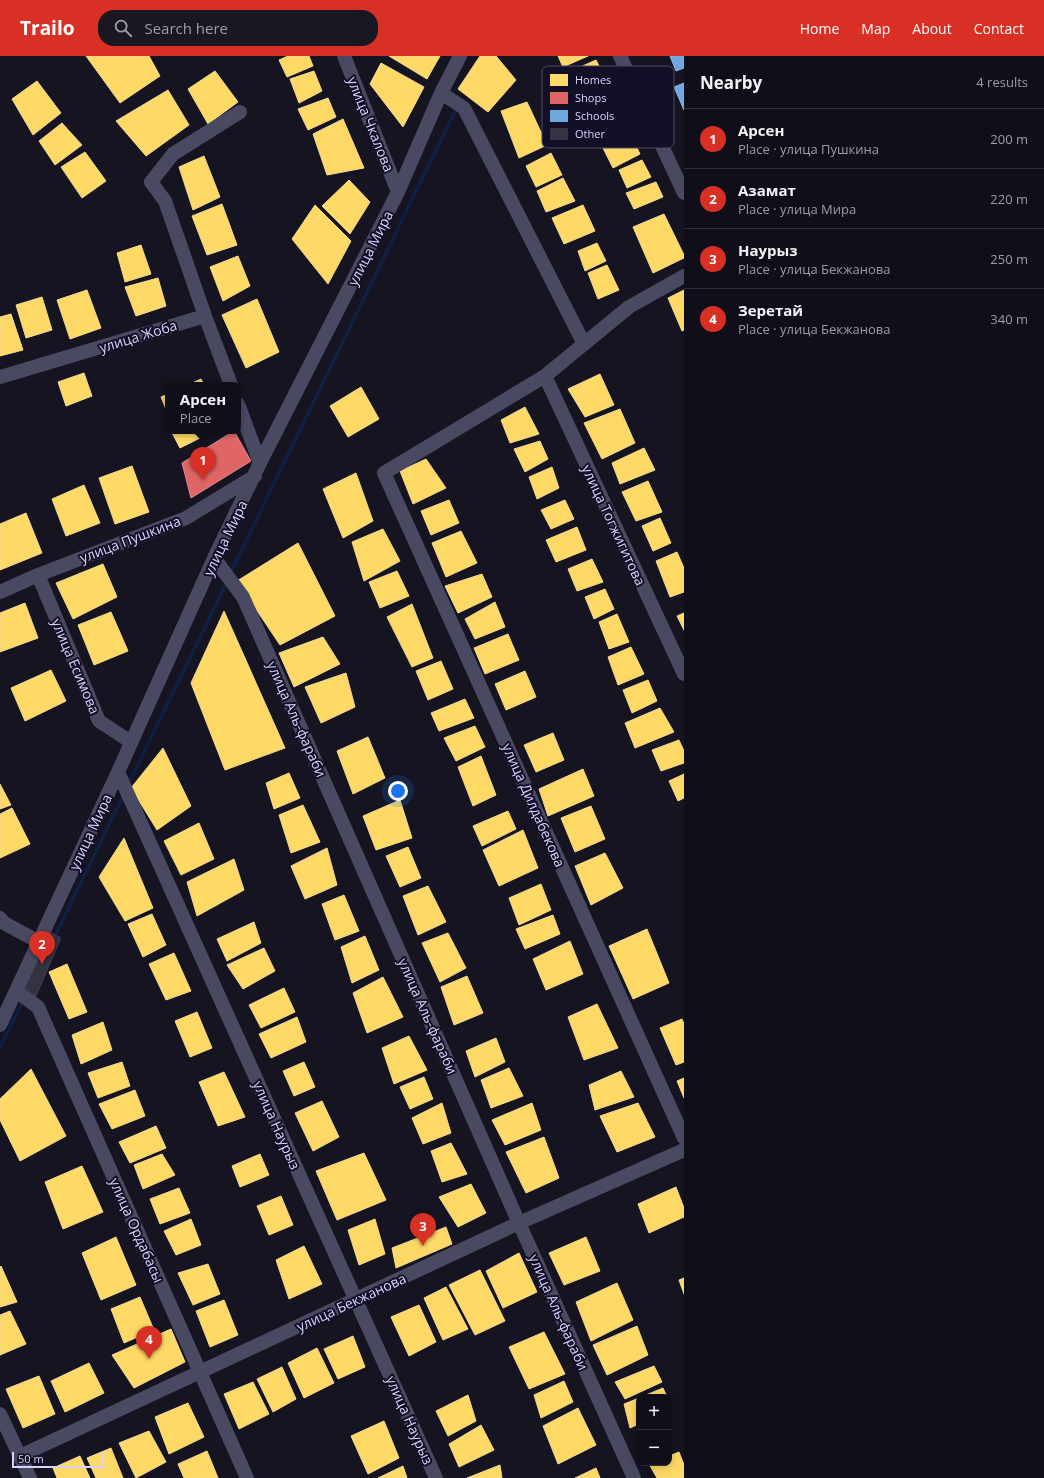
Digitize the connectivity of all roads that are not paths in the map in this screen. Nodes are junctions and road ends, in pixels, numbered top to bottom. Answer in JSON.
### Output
{"nodes":[{"id":1,"x":344,"y":56,"type":"edge"},
{"id":2,"x":460,"y":56,"type":"edge"},
{"id":3,"x":620,"y":56,"type":"edge"},
{"id":4,"x":625,"y":66,"type":"edge"},
{"id":5,"x":442,"y":93,"type":"junction"},
{"id":6,"x":240,"y":112,"type":"dead end"},
{"id":7,"x":663,"y":148,"type":"edge"},
{"id":8,"x":398,"y":192,"type":"junction"},
{"id":9,"x":684,"y":193,"type":"edge"},
{"id":10,"x":684,"y":276,"type":"edge"},
{"id":11,"x":205,"y":316,"type":"junction"},
{"id":12,"x":584,"y":344,"type":"junction"},
{"id":13,"x":545,"y":376,"type":"junction"},
{"id":14,"x":0,"y":377,"type":"edge"},
{"id":15,"x":230,"y":382,"type":"edge"},
{"id":16,"x":241,"y":414,"type":"edge"},
{"id":17,"x":258,"y":470,"type":"junction"},
{"id":18,"x":214,"y":558,"type":"junction"},
{"id":19,"x":38,"y":575,"type":"junction"},
{"id":20,"x":0,"y":592,"type":"edge"},
{"id":21,"x":684,"y":674,"type":"edge"},
{"id":22,"x":131,"y":742,"type":"junction"},
{"id":23,"x":118,"y":772,"type":"junction"},
{"id":24,"x":0,"y":918,"type":"edge"},
{"id":25,"x":39,"y":942,"type":"junction"},
{"id":26,"x":16,"y":991,"type":"junction"},
{"id":27,"x":0,"y":1025,"type":"edge"},
{"id":28,"x":684,"y":1138,"type":"edge"},
{"id":29,"x":684,"y":1150,"type":"edge"},
{"id":30,"x":519,"y":1223,"type":"junction"},
{"id":31,"x":355,"y":1300,"type":"junction"},
{"id":32,"x":199,"y":1372,"type":"junction"},
{"id":33,"x":0,"y":1414,"type":"edge"},
{"id":34,"x":20,"y":1456,"type":"junction"},
{"id":35,"x":30,"y":1478,"type":"edge"},
{"id":36,"x":247,"y":1478,"type":"edge"},
{"id":37,"x":436,"y":1478,"type":"edge"},
{"id":38,"x":634,"y":1478,"type":"edge"}],
"edges":[{"from":1,"to":8,"type":"street","name":"улица Чкалова"},
{"from":2,"to":5,"type":"street","name":"улица Мира"},
{"from":3,"to":4,"type":"street"},
{"from":5,"to":8,"type":"street","name":"улица Мира"},
{"from":5,"to":12,"type":"street"},
{"from":6,"to":11,"type":"street"},
{"from":7,"to":9,"type":"street"},
{"from":8,"to":17,"type":"street","name":"улица Мира"},
{"from":10,"to":12,"type":"street"},
{"from":11,"to":14,"type":"street","name":"улица Жоба"},
{"from":11,"to":15,"type":"street"},
{"from":12,"to":13,"type":"street"},
{"from":13,"to":21,"type":"street","name":"улица Тогжигитова"},
{"from":13,"to":28,"type":"street","name":"улица Дилдабекова"},
{"from":16,"to":17,"type":"street"},
{"from":17,"to":18,"type":"street","name":"улица Мира"},
{"from":17,"to":19,"type":"street","name":"улица Пушкина"},
{"from":18,"to":22,"type":"street","name":"улица Мира"},
{"from":18,"to":30,"type":"street","name":"улица Аль-фараби"},
{"from":19,"to":20,"type":"street","name":"улица Пушкина"},
{"from":19,"to":22,"type":"street","name":"улица Есимова"},
{"from":22,"to":23,"type":"street","name":"улица Мира"},
{"from":23,"to":25,"type":"street","name":"улица Мира"},
{"from":23,"to":31,"type":"street","name":"улица Наурыз"},
{"from":24,"to":25,"type":"street"},
{"from":25,"to":26,"type":"street","name":"улица Мира"},
{"from":26,"to":27,"type":"street","name":"улица Мира"},
{"from":26,"to":32,"type":"street","name":"улица Ордабасы"},
{"from":29,"to":30,"type":"street","name":"улица Бекжанова"},
{"from":30,"to":31,"type":"street","name":"улица Бекжанова"},
{"from":30,"to":38,"type":"street","name":"улица Аль-фараби"},
{"from":31,"to":32,"type":"street","name":"улица Бекжанова"},
{"from":31,"to":37,"type":"street","name":"улица Наурыз"},
{"from":32,"to":34,"type":"street","name":"улица Бекжанова"},
{"from":32,"to":36,"type":"street","name":"улица Ордабасы"},
{"from":33,"to":34,"type":"street"},
{"from":34,"to":35,"type":"street"}]}
